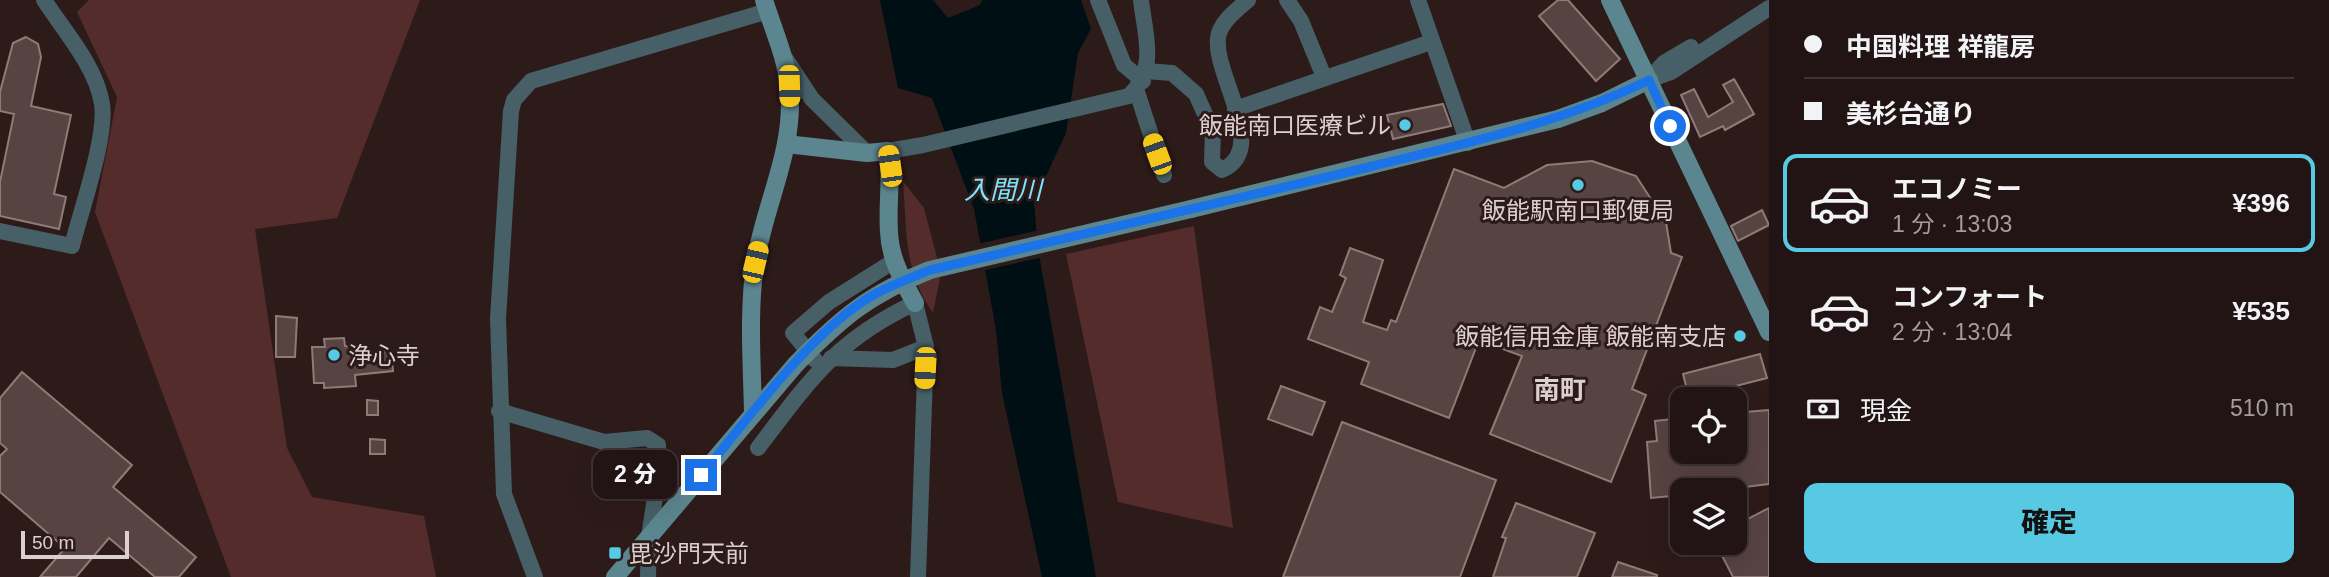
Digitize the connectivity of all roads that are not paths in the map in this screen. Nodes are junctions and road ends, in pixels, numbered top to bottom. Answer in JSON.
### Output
{"nodes":[{"id":1,"x":44,"y":0,"type":"edge"},
{"id":2,"x":1098,"y":0,"type":"edge"},
{"id":3,"x":1141,"y":0,"type":"edge"},
{"id":4,"x":1248,"y":0,"type":"edge"},
{"id":5,"x":1287,"y":0,"type":"edge"},
{"id":6,"x":1418,"y":0,"type":"edge"},
{"id":7,"x":1610,"y":0,"type":"edge"},
{"id":8,"x":1761,"y":0,"type":"edge"},
{"id":9,"x":766,"y":6,"type":"edge"},
{"id":10,"x":1769,"y":8,"type":"edge"},
{"id":11,"x":1432,"y":42,"type":"junction"},
{"id":12,"x":784,"y":57,"type":"junction"},
{"id":13,"x":1324,"y":77,"type":"junction"},
{"id":14,"x":1649,"y":80,"type":"junction"},
{"id":15,"x":1138,"y":85,"type":"junction"},
{"id":16,"x":1235,"y":109,"type":"junction"},
{"id":17,"x":1468,"y":143,"type":"junction"},
{"id":18,"x":786,"y":144,"type":"junction"},
{"id":19,"x":888,"y":151,"type":"junction"},
{"id":20,"x":867,"y":153,"type":"junction"},
{"id":21,"x":1164,"y":175,"type":"dead end"},
{"id":22,"x":0,"y":231,"type":"edge"},
{"id":23,"x":894,"y":261,"type":"junction"},
{"id":24,"x":915,"y":303,"type":"junction"},
{"id":25,"x":1769,"y":332,"type":"edge"},
{"id":26,"x":926,"y":347,"type":"junction"},
{"id":27,"x":826,"y":362,"type":"junction"},
{"id":28,"x":499,"y":411,"type":"junction"},
{"id":29,"x":753,"y":413,"type":"junction"},
{"id":30,"x":758,"y":448,"type":"dead end"},
{"id":31,"x":649,"y":537,"type":"junction"},
{"id":32,"x":535,"y":577,"type":"edge"},
{"id":33,"x":615,"y":577,"type":"edge"},
{"id":34,"x":648,"y":577,"type":"edge"},
{"id":35,"x":918,"y":577,"type":"edge"}],
"edges":[{"from":1,"to":22,"type":"street"},
{"from":2,"to":15,"type":"street"},
{"from":3,"to":15,"type":"street"},
{"from":4,"to":16,"type":"street"},
{"from":5,"to":13,"type":"street"},
{"from":6,"to":11,"type":"street"},
{"from":7,"to":14,"type":"street"},
{"from":8,"to":14,"type":"street"},
{"from":9,"to":12,"type":"street"},
{"from":9,"to":28,"type":"street"},
{"from":10,"to":14,"type":"street"},
{"from":11,"to":13,"type":"street"},
{"from":11,"to":17,"type":"street"},
{"from":12,"to":18,"type":"street"},
{"from":12,"to":20,"type":"street"},
{"from":13,"to":16,"type":"street"},
{"from":14,"to":17,"type":"street"},
{"from":14,"to":25,"type":"street"},
{"from":15,"to":16,"type":"street"},
{"from":15,"to":19,"type":"street"},
{"from":15,"to":21,"type":"street"},
{"from":17,"to":29,"type":"street","bridge":true},
{"from":18,"to":20,"type":"street"},
{"from":18,"to":29,"type":"street"},
{"from":19,"to":20,"type":"street"},
{"from":19,"to":23,"type":"street"},
{"from":23,"to":24,"type":"street"},
{"from":23,"to":27,"type":"street"},
{"from":24,"to":26,"type":"street"},
{"from":24,"to":27,"type":"street"},
{"from":26,"to":27,"type":"street"},
{"from":26,"to":35,"type":"street"},
{"from":27,"to":30,"type":"street"},
{"from":28,"to":31,"type":"street"},
{"from":28,"to":32,"type":"street"},
{"from":29,"to":31,"type":"street"},
{"from":31,"to":33,"type":"street"},
{"from":31,"to":34,"type":"street"}]}
